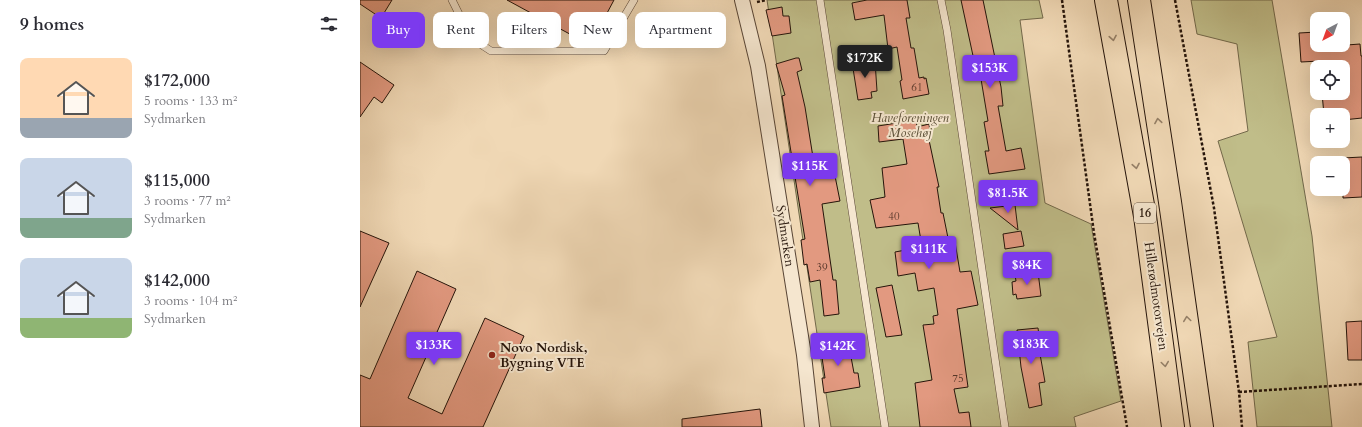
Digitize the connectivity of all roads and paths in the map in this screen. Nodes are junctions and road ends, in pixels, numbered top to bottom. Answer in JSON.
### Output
{"nodes":[{"id":1,"x":452,"y":0,"type":"edge"},
{"id":2,"x":634,"y":0,"type":"edge"},
{"id":3,"x":742,"y":0,"type":"edge"},
{"id":4,"x":820,"y":0,"type":"edge"},
{"id":5,"x":941,"y":0,"type":"edge"},
{"id":6,"x":1062,"y":0,"type":"edge"},
{"id":7,"x":1106,"y":0,"type":"edge"},
{"id":8,"x":1139,"y":0,"type":"edge"},
{"id":9,"x":1175,"y":0,"type":"edge"},
{"id":10,"x":1362,"y":384,"type":"edge"},
{"id":11,"x":1239,"y":392,"type":"junction"},
{"id":12,"x":812,"y":427,"type":"edge"},
{"id":13,"x":885,"y":427,"type":"edge"},
{"id":14,"x":1005,"y":427,"type":"edge"},
{"id":15,"x":1127,"y":427,"type":"edge"},
{"id":16,"x":1173,"y":427,"type":"edge"},
{"id":17,"x":1202,"y":427,"type":"edge"},
{"id":18,"x":1242,"y":427,"type":"edge"}],
"edges":[{"from":1,"to":2,"type":"lane"},
{"from":3,"to":12,"type":"street","name":"Sydmarken"},
{"from":4,"to":13,"type":"lane"},
{"from":5,"to":14,"type":"lane"},
{"from":6,"to":15,"type":"path"},
{"from":7,"to":16,"type":"highway","name":"Hillerødmotorvejen","number":"16","one_way":true},
{"from":17,"to":8,"type":"highway","number":"16","one_way":true},
{"from":9,"to":11,"type":"path"},
{"from":10,"to":11,"type":"path"},
{"from":11,"to":18,"type":"path"}]}
